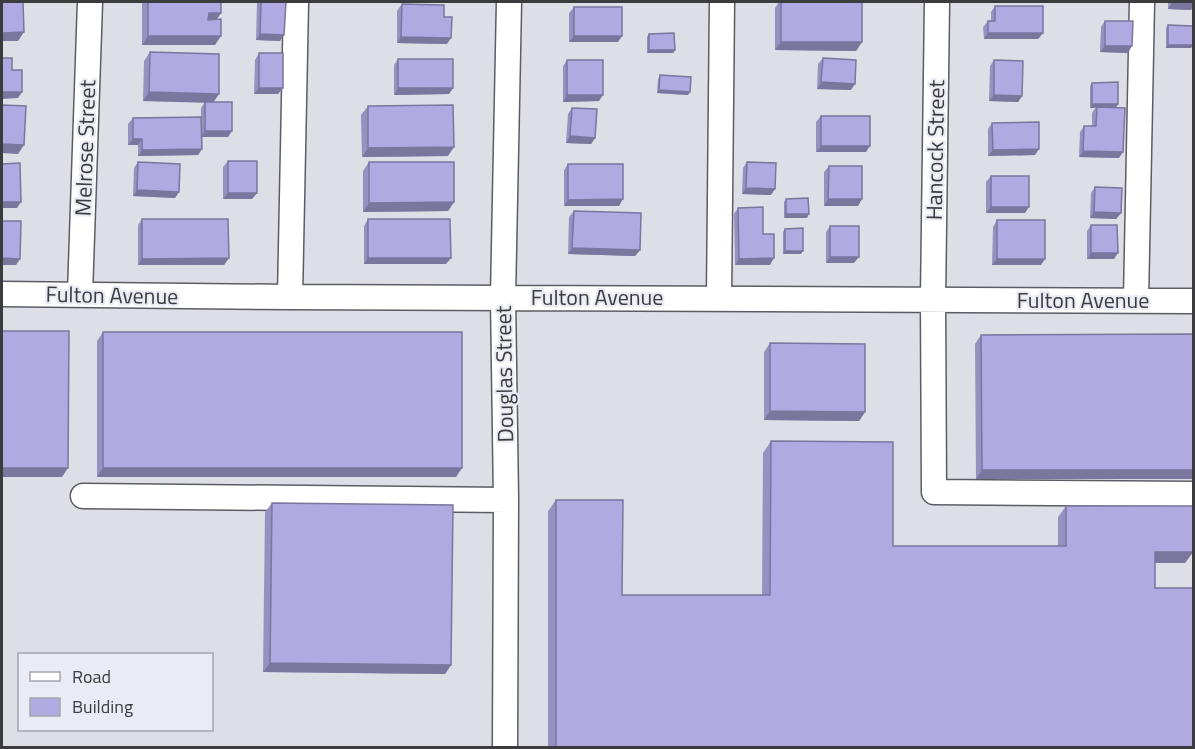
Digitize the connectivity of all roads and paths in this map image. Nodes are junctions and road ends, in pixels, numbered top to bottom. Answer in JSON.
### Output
{"nodes":[{"id":1,"x":90,"y":2,"type":"edge"},
{"id":2,"x":296,"y":2,"type":"edge"},
{"id":3,"x":508,"y":2,"type":"edge"},
{"id":4,"x":722,"y":2,"type":"edge"},
{"id":5,"x":937,"y":2,"type":"edge"},
{"id":6,"x":1142,"y":2,"type":"edge"},
{"id":7,"x":2,"y":294,"type":"edge"},
{"id":8,"x":80,"y":294,"type":"junction"},
{"id":9,"x":290,"y":297,"type":"junction"},
{"id":10,"x":503,"y":297,"type":"junction"},
{"id":11,"x":719,"y":298,"type":"junction"},
{"id":12,"x":933,"y":299,"type":"junction"},
{"id":13,"x":1136,"y":300,"type":"junction"},
{"id":14,"x":1194,"y":301,"type":"edge"},
{"id":15,"x":1194,"y":494,"type":"edge"},
{"id":16,"x":83,"y":496,"type":"dead end"},
{"id":17,"x":506,"y":500,"type":"junction"},
{"id":18,"x":505,"y":747,"type":"edge"}],
"edges":[{"from":1,"to":8,"type":"street","name":"Melrose Street"},
{"from":2,"to":9,"type":"street"},
{"from":3,"to":10,"type":"street","name":"Douglas Street"},
{"from":4,"to":11,"type":"street"},
{"from":5,"to":12,"type":"street","name":"Hancock Street"},
{"from":6,"to":13,"type":"street"},
{"from":7,"to":8,"type":"street","name":"Fulton Avenue"},
{"from":8,"to":9,"type":"street","name":"Fulton Avenue"},
{"from":9,"to":10,"type":"street","name":"Fulton Avenue"},
{"from":10,"to":11,"type":"street","name":"Fulton Avenue"},
{"from":10,"to":17,"type":"street","name":"Douglas Street"},
{"from":11,"to":12,"type":"street","name":"Fulton Avenue"},
{"from":12,"to":13,"type":"street","name":"Fulton Avenue"},
{"from":12,"to":15,"type":"street","name":"Hancock Street"},
{"from":13,"to":14,"type":"street","name":"Fulton Avenue"},
{"from":16,"to":17,"type":"street"},
{"from":17,"to":18,"type":"street","name":"Douglas Street"}]}
